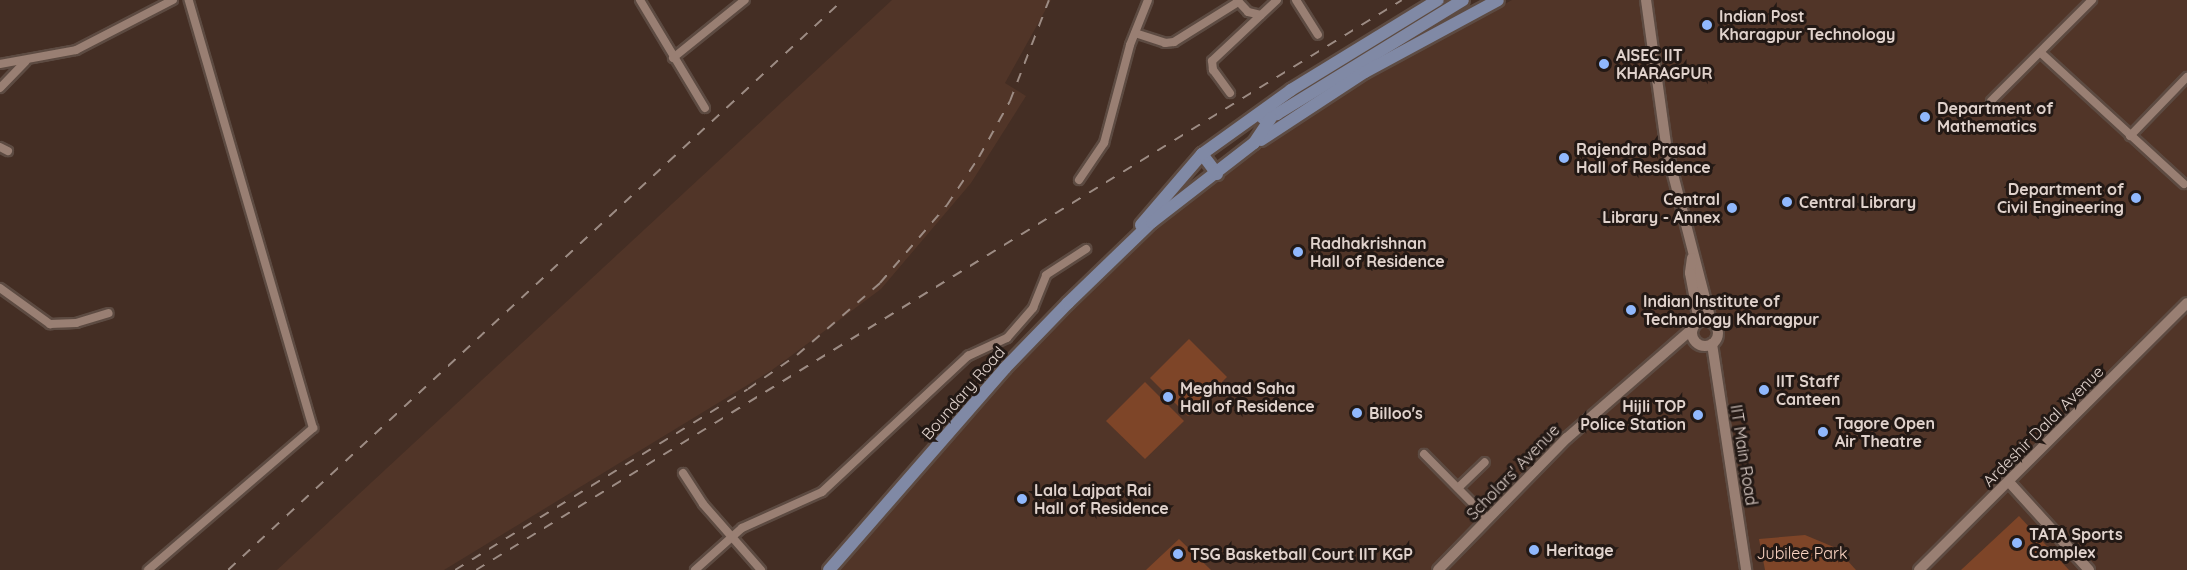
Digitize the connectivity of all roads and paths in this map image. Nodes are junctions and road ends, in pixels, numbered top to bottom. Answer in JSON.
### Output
{"nodes":[{"id":1,"x":173,"y":0,"type":"edge"},
{"id":2,"x":189,"y":0,"type":"edge"},
{"id":3,"x":640,"y":0,"type":"edge"},
{"id":4,"x":746,"y":0,"type":"edge"},
{"id":5,"x":1148,"y":0,"type":"edge"},
{"id":6,"x":1277,"y":0,"type":"edge"},
{"id":7,"x":1296,"y":0,"type":"edge"},
{"id":8,"x":1438,"y":0,"type":"edge"},
{"id":9,"x":1463,"y":0,"type":"edge"},
{"id":10,"x":1498,"y":0,"type":"edge"},
{"id":11,"x":1646,"y":0,"type":"edge"},
{"id":12,"x":2092,"y":0,"type":"edge"},
{"id":13,"x":1238,"y":1,"type":"edge"},
{"id":14,"x":1261,"y":15,"type":"junction"},
{"id":15,"x":1135,"y":33,"type":"junction"},
{"id":16,"x":1318,"y":35,"type":"dead end"},
{"id":17,"x":2041,"y":53,"type":"junction"},
{"id":18,"x":673,"y":58,"type":"junction"},
{"id":19,"x":26,"y":61,"type":"junction"},
{"id":20,"x":0,"y":64,"type":"edge"},
{"id":21,"x":2187,"y":77,"type":"edge"},
{"id":22,"x":0,"y":88,"type":"edge"},
{"id":23,"x":1230,"y":93,"type":"dead end"},
{"id":24,"x":1991,"y":101,"type":"dead end"},
{"id":25,"x":705,"y":108,"type":"dead end"},
{"id":26,"x":1274,"y":116,"type":"junction"},
{"id":27,"x":1251,"y":118,"type":"junction"},
{"id":28,"x":2130,"y":136,"type":"junction"},
{"id":29,"x":1254,"y":143,"type":"junction"},
{"id":30,"x":1202,"y":154,"type":"junction"},
{"id":31,"x":1217,"y":174,"type":"junction"},
{"id":32,"x":1079,"y":180,"type":"dead end"},
{"id":33,"x":2184,"y":184,"type":"dead end"},
{"id":34,"x":1128,"y":243,"type":"junction"},
{"id":35,"x":1086,"y":249,"type":"dead end"},
{"id":36,"x":0,"y":288,"type":"edge"},
{"id":37,"x":2187,"y":303,"type":"edge"},
{"id":38,"x":109,"y":313,"type":"dead end"},
{"id":39,"x":1701,"y":324,"type":"junction"},
{"id":40,"x":1712,"y":344,"type":"junction"},
{"id":41,"x":1424,"y":454,"type":"dead end"},
{"id":42,"x":1485,"y":462,"type":"dead end"},
{"id":43,"x":683,"y":473,"type":"dead end"},
{"id":44,"x":2009,"y":482,"type":"junction"},
{"id":45,"x":1458,"y":488,"type":"junction"},
{"id":46,"x":1488,"y":519,"type":"junction"},
{"id":47,"x":729,"y":537,"type":"junction"},
{"id":48,"x":758,"y":569,"type":"edge"},
{"id":49,"x":148,"y":570,"type":"edge"},
{"id":50,"x":695,"y":570,"type":"edge"},
{"id":51,"x":829,"y":570,"type":"edge"},
{"id":52,"x":1438,"y":570,"type":"edge"},
{"id":53,"x":1746,"y":570,"type":"edge"},
{"id":54,"x":1919,"y":570,"type":"edge"},
{"id":55,"x":2089,"y":570,"type":"edge"}],
"edges":[{"from":1,"to":19,"type":"street"},
{"from":2,"to":49,"type":"street"},
{"from":3,"to":18,"type":"street"},
{"from":4,"to":18,"type":"street"},
{"from":5,"to":15,"type":"street"},
{"from":6,"to":14,"type":"street"},
{"from":7,"to":16,"type":"street"},
{"from":8,"to":27,"type":"main road","name":"Boundary Road"},
{"from":9,"to":26,"type":"main road"},
{"from":10,"to":29,"type":"main road"},
{"from":11,"to":39,"type":"street"},
{"from":12,"to":17,"type":"street"},
{"from":13,"to":14,"type":"street"},
{"from":13,"to":15,"type":"street"},
{"from":14,"to":23,"type":"street"},
{"from":15,"to":32,"type":"street"},
{"from":17,"to":24,"type":"street"},
{"from":17,"to":28,"type":"street"},
{"from":18,"to":25,"type":"street"},
{"from":19,"to":20,"type":"street"},
{"from":19,"to":22,"type":"street"},
{"from":21,"to":28,"type":"street"},
{"from":26,"to":27,"type":"main road"},
{"from":26,"to":29,"type":"main road"},
{"from":27,"to":30,"type":"main road","name":"Boundary Road"},
{"from":28,"to":33,"type":"street"},
{"from":29,"to":31,"type":"main road","name":"Boundary Road"},
{"from":30,"to":31,"type":"main road"},
{"from":30,"to":34,"type":"main road","name":"Boundary Road"},
{"from":31,"to":34,"type":"main road","name":"Boundary Road"},
{"from":34,"to":51,"type":"main road","name":"Boundary Road"},
{"from":35,"to":47,"type":"street"},
{"from":36,"to":38,"type":"street"},
{"from":37,"to":44,"type":"street","name":"Ardeshir Dalal Avenue"},
{"from":39,"to":40,"type":"street","name":"IIT Main Road"},
{"from":39,"to":40,"type":"street"},
{"from":39,"to":46,"type":"street","name":"Scholars' Avenue"},
{"from":40,"to":53,"type":"street","name":"IIT Main Road"},
{"from":41,"to":45,"type":"street"},
{"from":42,"to":45,"type":"street"},
{"from":43,"to":47,"type":"street"},
{"from":44,"to":54,"type":"street","name":"Ardeshir Dalal Avenue"},
{"from":44,"to":55,"type":"street"},
{"from":45,"to":46,"type":"street"},
{"from":46,"to":52,"type":"street","name":"Scholars' Avenue"},
{"from":47,"to":48,"type":"street"},
{"from":47,"to":50,"type":"street"}]}
